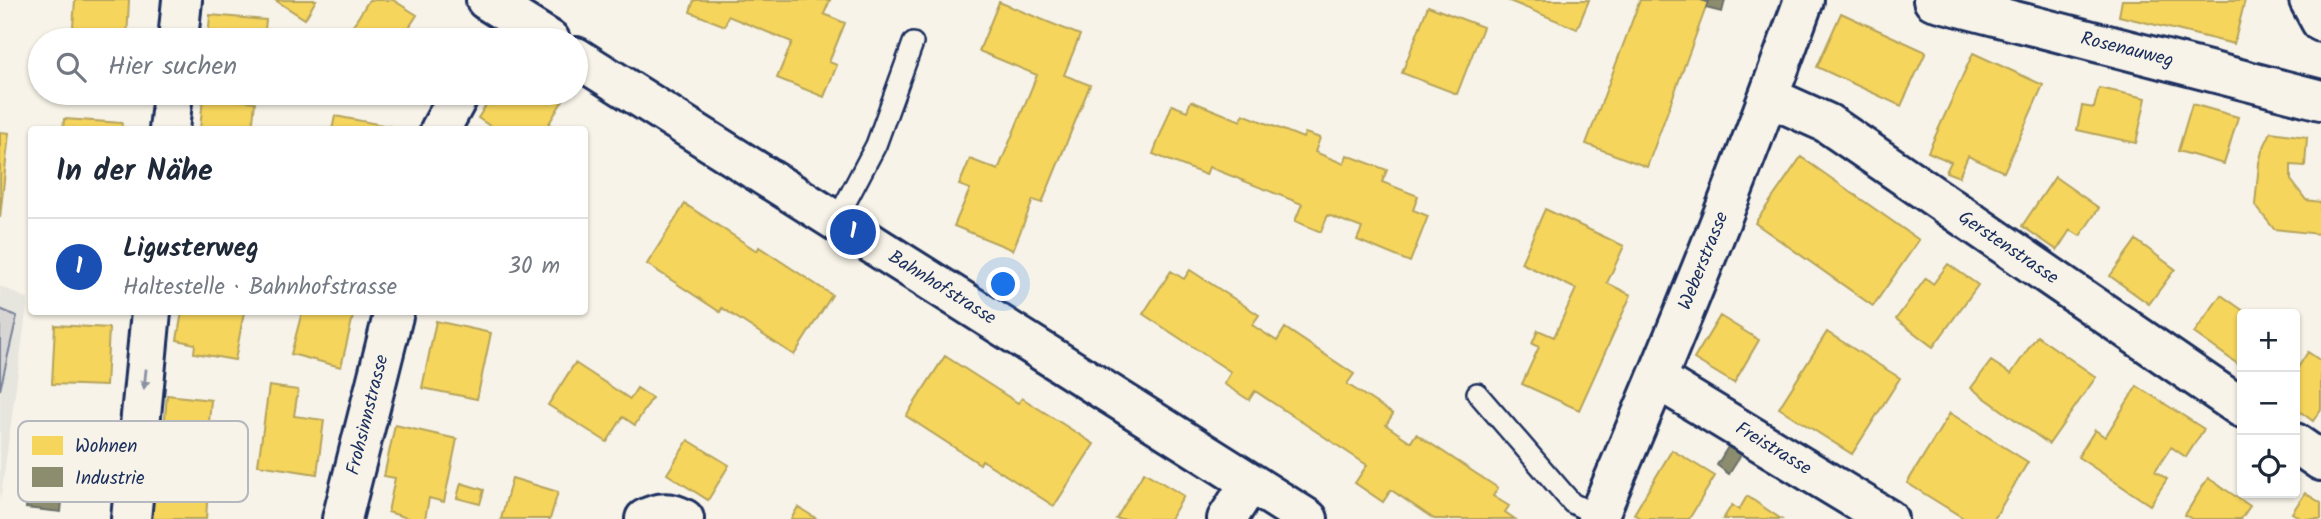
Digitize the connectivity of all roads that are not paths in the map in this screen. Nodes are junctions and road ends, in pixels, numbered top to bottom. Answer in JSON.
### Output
{"nodes":[{"id":1,"x":182,"y":0,"type":"edge"},
{"id":2,"x":1804,"y":0,"type":"edge"},
{"id":3,"x":1933,"y":0,"type":"edge"},
{"id":4,"x":2309,"y":0,"type":"edge"},
{"id":5,"x":495,"y":18,"type":"edge"},
{"id":6,"x":2321,"y":22,"type":"edge"},
{"id":7,"x":179,"y":28,"type":"edge"},
{"id":8,"x":520,"y":28,"type":"edge"},
{"id":9,"x":913,"y":43,"type":"dead end"},
{"id":10,"x":588,"y":65,"type":"edge"},
{"id":11,"x":1769,"y":97,"type":"junction"},
{"id":12,"x":2321,"y":100,"type":"edge"},
{"id":13,"x":172,"y":105,"type":"edge"},
{"id":14,"x":169,"y":126,"type":"edge"},
{"id":15,"x":836,"y":221,"type":"junction"},
{"id":16,"x":151,"y":315,"type":"edge"},
{"id":17,"x":393,"y":315,"type":"edge"},
{"id":18,"x":1657,"y":379,"type":"junction"},
{"id":19,"x":1477,"y":393,"type":"dead end"},
{"id":20,"x":2237,"y":405,"type":"edge"},
{"id":21,"x":140,"y":421,"type":"edge"},
{"id":22,"x":2300,"y":446,"type":"edge"},
{"id":23,"x":2321,"y":461,"type":"edge"},
{"id":24,"x":1250,"y":484,"type":"junction"},
{"id":25,"x":1597,"y":518,"type":"edge"},
{"id":26,"x":342,"y":519,"type":"edge"},
{"id":27,"x":645,"y":519,"type":"edge"},
{"id":28,"x":684,"y":519,"type":"edge"},
{"id":29,"x":1227,"y":519,"type":"edge"},
{"id":30,"x":1308,"y":519,"type":"edge"},
{"id":31,"x":1888,"y":519,"type":"edge"}],
"edges":[{"from":1,"to":7,"type":"street"},
{"from":2,"to":11,"type":"street","name":"Weberstrasse"},
{"from":3,"to":12,"type":"street","name":"Rosenauweg"},
{"from":4,"to":6,"type":"street"},
{"from":5,"to":8,"type":"street"},
{"from":9,"to":15,"type":"lane"},
{"from":10,"to":15,"type":"street","name":"Bahnhofstrasse"},
{"from":11,"to":18,"type":"street","name":"Weberstrasse"},
{"from":11,"to":20,"type":"street","name":"Gerstenstrasse"},
{"from":13,"to":14,"type":"street"},
{"from":15,"to":24,"type":"street","name":"Bahnhofstrasse"},
{"from":16,"to":21,"type":"street","one_way":true},
{"from":17,"to":26,"type":"street","name":"Frohsinnstrasse"},
{"from":18,"to":25,"type":"street","name":"Weberstrasse"},
{"from":18,"to":31,"type":"street","name":"Freistrasse"},
{"from":19,"to":25,"type":"lane"},
{"from":22,"to":23,"type":"street"},
{"from":24,"to":29,"type":"street"},
{"from":24,"to":30,"type":"street","name":"Bahnhofstrasse"},
{"from":27,"to":28,"type":"street"}]}
